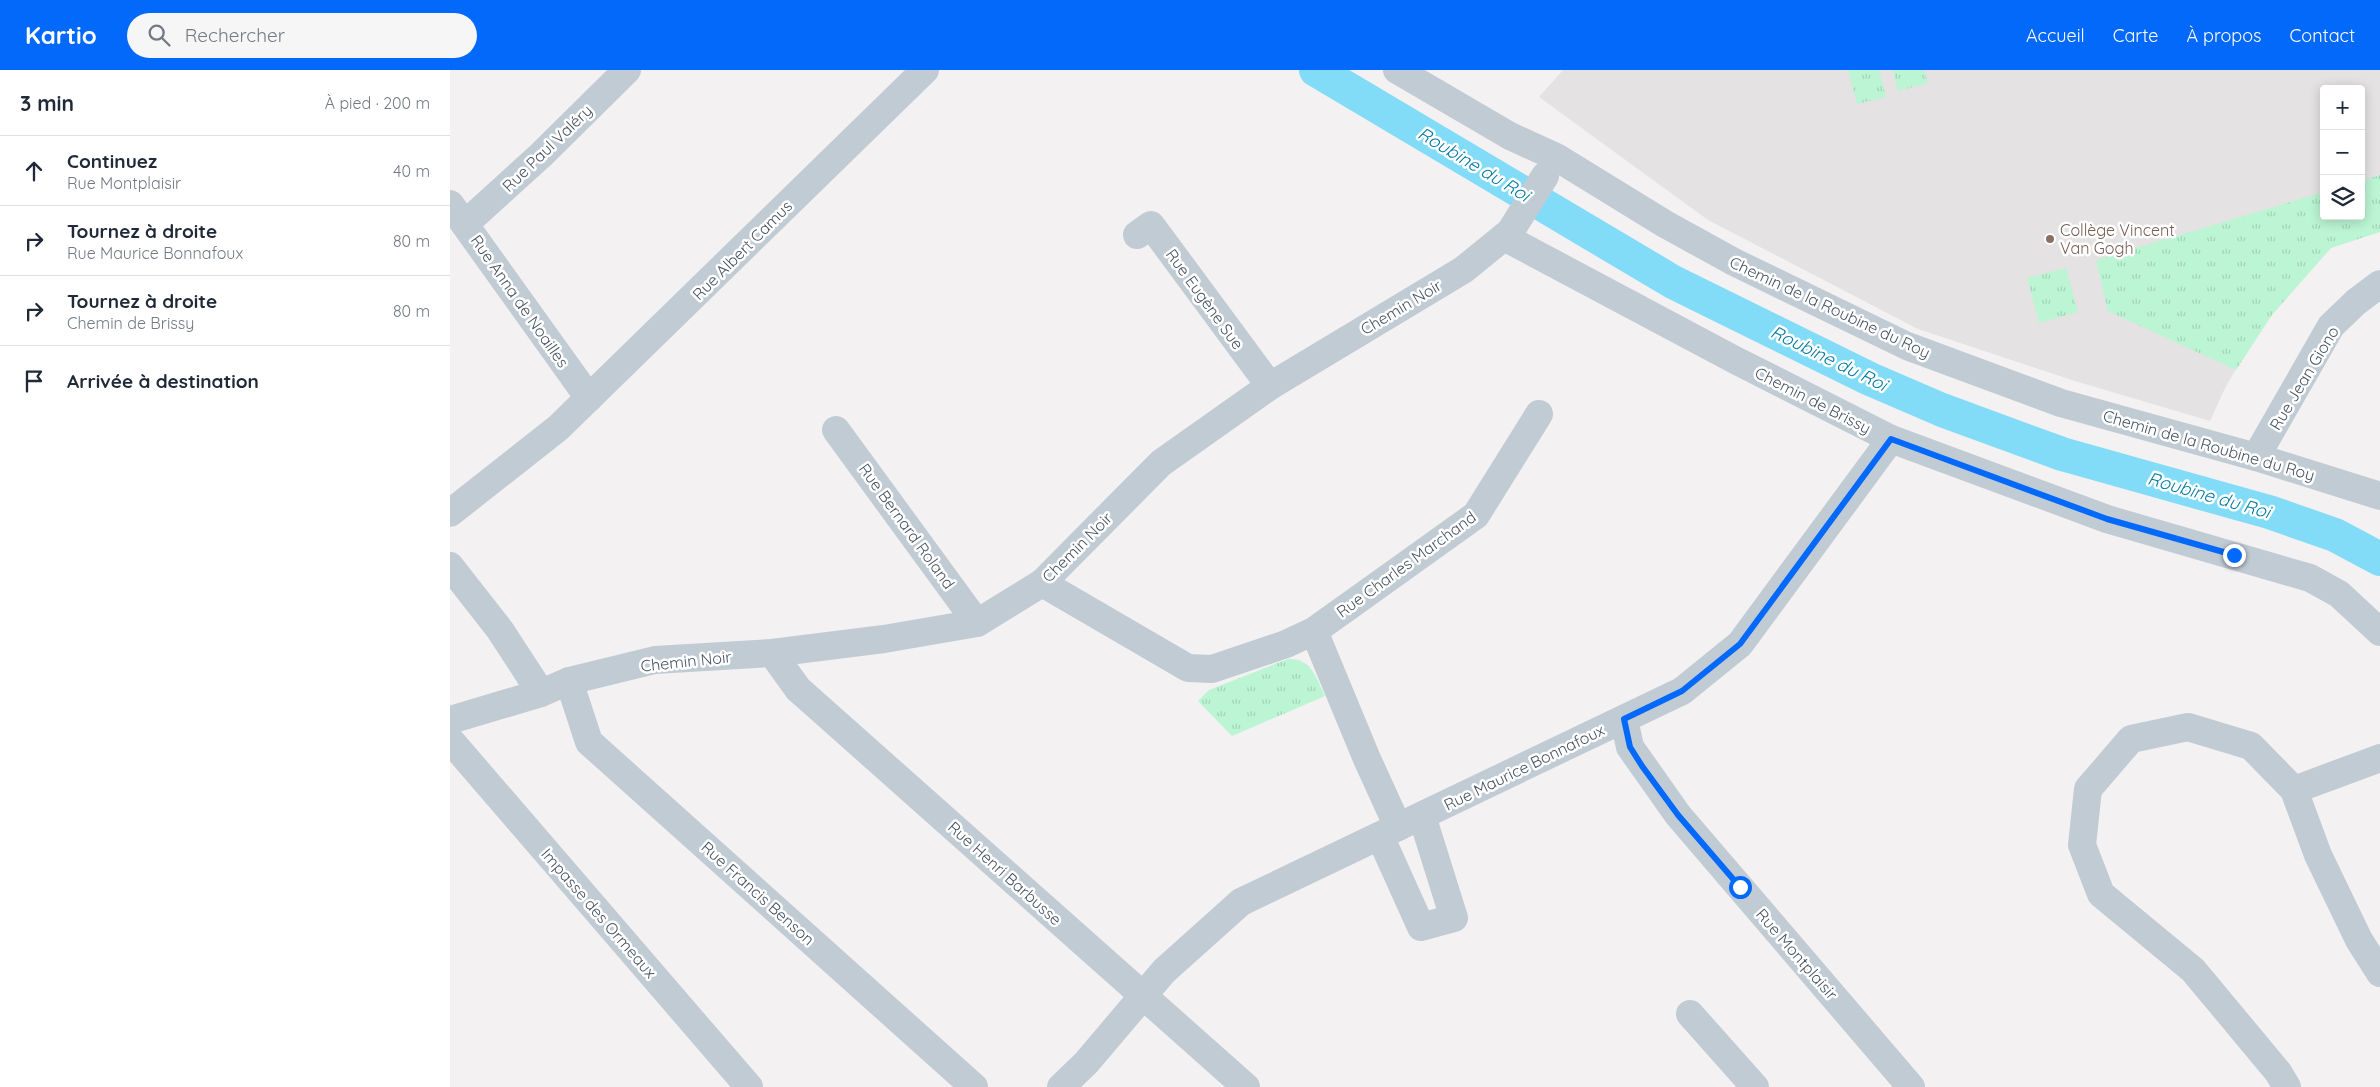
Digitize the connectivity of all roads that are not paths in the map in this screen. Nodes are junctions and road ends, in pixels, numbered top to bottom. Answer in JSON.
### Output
{"nodes":[{"id":1,"x":627,"y":70,"type":"edge"},
{"id":2,"x":924,"y":70,"type":"edge"},
{"id":3,"x":1397,"y":70,"type":"edge"},
{"id":4,"x":1545,"y":176,"type":"dead end"},
{"id":5,"x":458,"y":214,"type":"edge"},
{"id":6,"x":1137,"y":235,"type":"dead end"},
{"id":7,"x":1507,"y":235,"type":"junction"},
{"id":8,"x":2380,"y":284,"type":"edge"},
{"id":9,"x":1270,"y":386,"type":"junction"},
{"id":10,"x":589,"y":398,"type":"junction"},
{"id":11,"x":1539,"y":414,"type":"dead end"},
{"id":12,"x":836,"y":430,"type":"dead end"},
{"id":13,"x":1891,"y":439,"type":"junction"},
{"id":14,"x":2256,"y":457,"type":"junction"},
{"id":15,"x":2380,"y":496,"type":"edge"},
{"id":16,"x":450,"y":513,"type":"edge"},
{"id":17,"x":450,"y":566,"type":"edge"},
{"id":18,"x":1042,"y":583,"type":"junction"},
{"id":19,"x":977,"y":623,"type":"junction"},
{"id":20,"x":1314,"y":631,"type":"junction"},
{"id":21,"x":2380,"y":632,"type":"edge"},
{"id":22,"x":772,"y":653,"type":"junction"},
{"id":23,"x":569,"y":681,"type":"junction"},
{"id":24,"x":540,"y":693,"type":"junction"},
{"id":25,"x":1624,"y":719,"type":"junction"},
{"id":26,"x":450,"y":720,"type":"edge"},
{"id":27,"x":450,"y":740,"type":"edge"},
{"id":28,"x":2380,"y":758,"type":"edge"},
{"id":29,"x":2294,"y":790,"type":"junction"},
{"id":30,"x":1400,"y":826,"type":"junction"},
{"id":31,"x":2380,"y":973,"type":"edge"},
{"id":32,"x":1143,"y":995,"type":"junction"},
{"id":33,"x":1690,"y":1014,"type":"dead end"},
{"id":34,"x":749,"y":1087,"type":"edge"},
{"id":35,"x":974,"y":1087,"type":"edge"},
{"id":36,"x":1062,"y":1087,"type":"edge"},
{"id":37,"x":1246,"y":1087,"type":"edge"},
{"id":38,"x":1755,"y":1087,"type":"edge"},
{"id":39,"x":1910,"y":1087,"type":"edge"},
{"id":40,"x":2287,"y":1087,"type":"edge"}],
"edges":[{"from":1,"to":5,"type":"street","name":"Rue Paul Valéry"},
{"from":2,"to":10,"type":"street","name":"Rue Albert Camus"},
{"from":3,"to":14,"type":"street","name":"Chemin de la Roubine du Roy"},
{"from":4,"to":7,"type":"street","name":"Chemin Noir"},
{"from":5,"to":10,"type":"street","name":"Rue Anna de Noailles"},
{"from":6,"to":9,"type":"street","name":"Rue Eugène Sue"},
{"from":7,"to":9,"type":"street","name":"Chemin Noir"},
{"from":7,"to":13,"type":"street","name":"Chemin de Brissy"},
{"from":8,"to":14,"type":"street","name":"Rue Jean Giono"},
{"from":9,"to":18,"type":"street","name":"Chemin Noir"},
{"from":10,"to":16,"type":"street","name":"Rue Albert Camus"},
{"from":11,"to":20,"type":"street","name":"Rue Charles Marchand"},
{"from":12,"to":19,"type":"street","name":"Rue Bernard Roland"},
{"from":13,"to":21,"type":"street","name":"Chemin de Brissy"},
{"from":13,"to":25,"type":"street","name":"Rue Maurice Bonnafoux"},
{"from":14,"to":15,"type":"street","name":"Chemin de la Roubine du Roy"},
{"from":17,"to":24,"type":"street"},
{"from":18,"to":19,"type":"street","name":"Chemin Noir"},
{"from":18,"to":20,"type":"street","name":"Rue Charles Marchand"},
{"from":19,"to":22,"type":"street","name":"Chemin Noir"},
{"from":20,"to":30,"type":"street"},
{"from":22,"to":23,"type":"street","name":"Chemin Noir"},
{"from":22,"to":32,"type":"street","name":"Rue Henri Barbusse"},
{"from":23,"to":24,"type":"street","name":"Chemin Noir"},
{"from":23,"to":35,"type":"street","name":"Rue Francis Benson"},
{"from":24,"to":26,"type":"street","name":"Chemin Noir"},
{"from":25,"to":30,"type":"street","name":"Rue Maurice Bonnafoux"},
{"from":25,"to":39,"type":"street","name":"Rue Montplaisir"},
{"from":27,"to":34,"type":"street","name":"Impasse des Ormeaux"},
{"from":28,"to":29,"type":"street"},
{"from":29,"to":31,"type":"street"},
{"from":29,"to":40,"type":"street"},
{"from":30,"to":32,"type":"street","name":"Rue Maurice Bonnafoux"},
{"from":32,"to":36,"type":"street","name":"Rue Maurice Bonnafoux"},
{"from":32,"to":37,"type":"street","name":"Rue Henri Barbusse"},
{"from":33,"to":38,"type":"street"}]}
